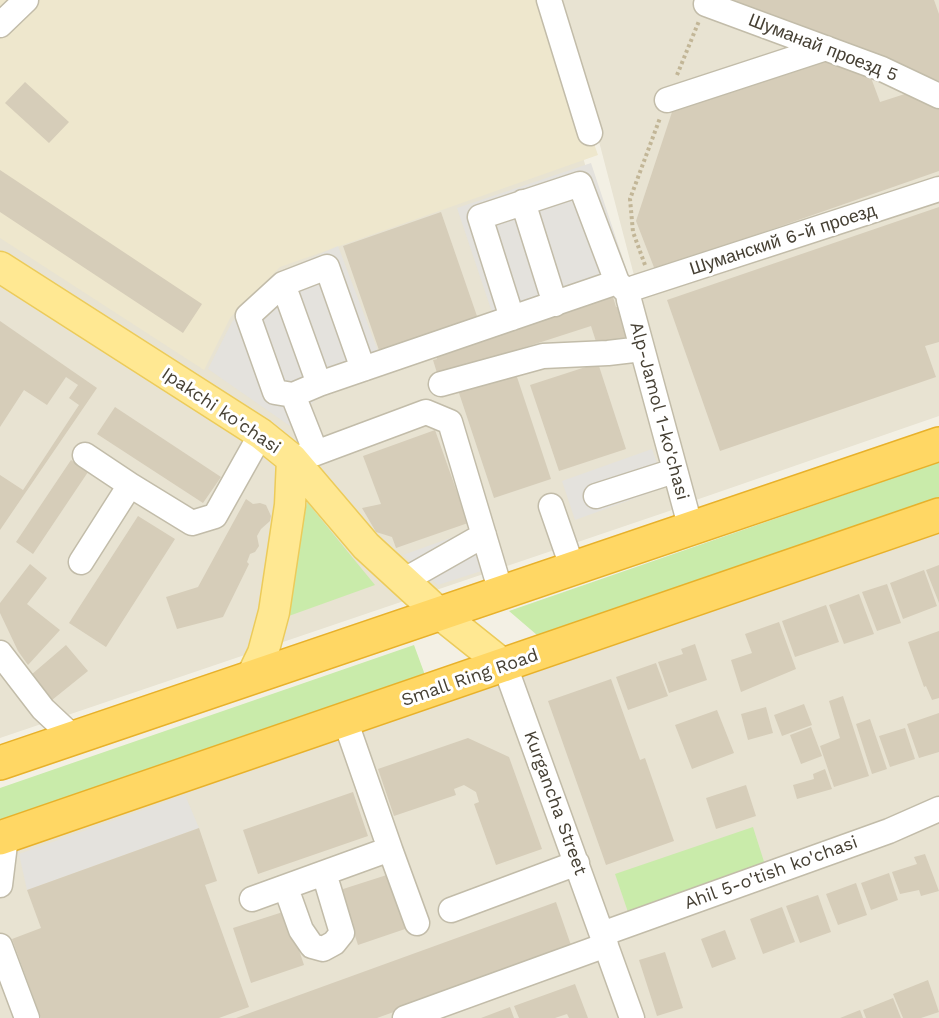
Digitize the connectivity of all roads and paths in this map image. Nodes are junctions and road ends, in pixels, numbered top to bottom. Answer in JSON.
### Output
{"nodes":[{"id":1,"x":26,"y":0,"type":"edge"},
{"id":2,"x":549,"y":0,"type":"edge"},
{"id":3,"x":706,"y":4,"type":"joint"},
{"id":4,"x":0,"y":25,"type":"edge"},
{"id":5,"x":826,"y":48,"type":"junction"},
{"id":6,"x":939,"y":96,"type":"edge"},
{"id":7,"x":667,"y":100,"type":"junction"},
{"id":8,"x":590,"y":133,"type":"dead end"},
{"id":9,"x":939,"y":189,"type":"edge"},
{"id":10,"x":523,"y":202,"type":"junction"},
{"id":11,"x":0,"y":267,"type":"edge"},
{"id":12,"x":646,"y":270,"type":"dead end"},
{"id":13,"x":283,"y":284,"type":"junction"},
{"id":14,"x":623,"y":287,"type":"junction"},
{"id":15,"x":555,"y":304,"type":"junction"},
{"id":16,"x":512,"y":318,"type":"junction"},
{"id":17,"x":642,"y":349,"type":"junction"},
{"id":18,"x":363,"y":369,"type":"junction"},
{"id":19,"x":319,"y":384,"type":"junction"},
{"id":20,"x":441,"y":384,"type":"dead end"},
{"id":21,"x":293,"y":395,"type":"junction"},
{"id":22,"x":261,"y":434,"type":"junction"},
{"id":23,"x":939,"y":444,"type":"edge"},
{"id":24,"x":85,"y":455,"type":"dead end"},
{"id":25,"x":304,"y":456,"type":"junction"},
{"id":26,"x":674,"y":471,"type":"junction"},
{"id":27,"x":130,"y":485,"type":"junction"},
{"id":28,"x":596,"y":496,"type":"dead end"},
{"id":29,"x":551,"y":506,"type":"dead end"},
{"id":30,"x":939,"y":515,"type":"edge"},
{"id":31,"x":691,"y":529,"type":"junction"},
{"id":32,"x":484,"y":534,"type":"junction"},
{"id":33,"x":567,"y":552,"type":"dead end"},
{"id":34,"x":81,"y":562,"type":"dead end"},
{"id":35,"x":497,"y":579,"type":"dead end"},
{"id":36,"x":403,"y":581,"type":"junction"},
{"id":37,"x":441,"y":614,"type":"junction"},
{"id":38,"x":0,"y":652,"type":"edge"},
{"id":39,"x":505,"y":666,"type":"junction"},
{"id":40,"x":251,"y":678,"type":"junction"},
{"id":41,"x":345,"y":720,"type":"junction"},
{"id":42,"x":74,"y":738,"type":"junction"},
{"id":43,"x":0,"y":763,"type":"edge"},
{"id":44,"x":939,"y":809,"type":"edge"},
{"id":45,"x":3,"y":837,"type":"edge"},
{"id":46,"x":390,"y":849,"type":"junction"},
{"id":47,"x":577,"y":863,"type":"junction"},
{"id":48,"x":324,"y":873,"type":"junction"},
{"id":49,"x":0,"y":885,"type":"edge"},
{"id":50,"x":286,"y":888,"type":"junction"},
{"id":51,"x":252,"y":900,"type":"dead end"},
{"id":52,"x":451,"y":910,"type":"dead end"},
{"id":53,"x":417,"y":923,"type":"dead end"},
{"id":54,"x":604,"y":939,"type":"junction"},
{"id":55,"x":0,"y":946,"type":"edge"},
{"id":56,"x":27,"y":1018,"type":"edge"},
{"id":57,"x":405,"y":1018,"type":"edge"},
{"id":58,"x":632,"y":1018,"type":"edge"}],
"edges":[{"from":1,"to":4,"type":"street"},
{"from":2,"to":8,"type":"street"},
{"from":3,"to":5,"type":"street","name":"Шуманай проезд 5"},
{"from":3,"to":7,"type":"path"},
{"from":5,"to":6,"type":"street","name":"Шуманай проезд 5"},
{"from":5,"to":7,"type":"street"},
{"from":7,"to":12,"type":"path"},
{"from":9,"to":14,"type":"street","name":"Шуманский 6-й проезд"},
{"from":10,"to":14,"type":"street","name":"Alp-Jamol 1-ko'chasi"},
{"from":10,"to":15,"type":"street"},
{"from":10,"to":16,"type":"street"},
{"from":11,"to":22,"type":"main road","name":"Ipakchi ko'chasi"},
{"from":13,"to":18,"type":"street"},
{"from":13,"to":19,"type":"street"},
{"from":13,"to":21,"type":"street"},
{"from":14,"to":15,"type":"street","name":"Шуманский 6-й проезд"},
{"from":14,"to":17,"type":"street","name":"Alp-Jamol 1-ko'chasi"},
{"from":15,"to":16,"type":"street","name":"Шуманский 6-й проезд"},
{"from":16,"to":18,"type":"street","name":"Шуманский 6-й проезд"},
{"from":17,"to":20,"type":"street"},
{"from":17,"to":26,"type":"street","name":"Alp-Jamol 1-ko'chasi"},
{"from":18,"to":19,"type":"street","name":"Шуманский 6-й проезд"},
{"from":19,"to":21,"type":"street","name":"Шуманский 6-й проезд"},
{"from":21,"to":25,"type":"street"},
{"from":22,"to":25,"type":"main road","name":"Ipakchi ko'chasi"},
{"from":22,"to":27,"type":"street"},
{"from":23,"to":31,"type":"highway"},
{"from":24,"to":27,"type":"street"},
{"from":25,"to":32,"type":"street"},
{"from":25,"to":36,"type":"main road","name":"Ipakchi ko'chasi"},
{"from":25,"to":40,"type":"main road"},
{"from":26,"to":28,"type":"street"},
{"from":26,"to":31,"type":"street","name":"Alp-Jamol 1-ko'chasi"},
{"from":27,"to":34,"type":"street"},
{"from":29,"to":33,"type":"street"},
{"from":30,"to":39,"type":"highway","name":"Small Ring Road"},
{"from":31,"to":37,"type":"highway"},
{"from":32,"to":35,"type":"street"},
{"from":32,"to":36,"type":"street"},
{"from":36,"to":37,"type":"main road","name":"Ipakchi ko'chasi"},
{"from":37,"to":39,"type":"main road"},
{"from":37,"to":40,"type":"highway"},
{"from":38,"to":42,"type":"street"},
{"from":39,"to":41,"type":"highway","name":"Small Ring Road"},
{"from":39,"to":47,"type":"street","name":"Kurgancha Street"},
{"from":40,"to":42,"type":"highway"},
{"from":41,"to":45,"type":"highway","name":"Small Ring Road"},
{"from":41,"to":46,"type":"street"},
{"from":42,"to":43,"type":"highway"},
{"from":44,"to":54,"type":"street","name":"Ahil 5-o'tish ko'chasi"},
{"from":45,"to":49,"type":"street"},
{"from":46,"to":48,"type":"street"},
{"from":46,"to":53,"type":"street"},
{"from":47,"to":52,"type":"street"},
{"from":47,"to":54,"type":"street","name":"Kurgancha Street"},
{"from":48,"to":50,"type":"street"},
{"from":48,"to":50,"type":"street"},
{"from":50,"to":51,"type":"street"},
{"from":54,"to":57,"type":"street","name":"Ahil 5-o'tish ko'chasi"},
{"from":54,"to":58,"type":"street","name":"Kurgancha Street"},
{"from":55,"to":56,"type":"street"}]}
